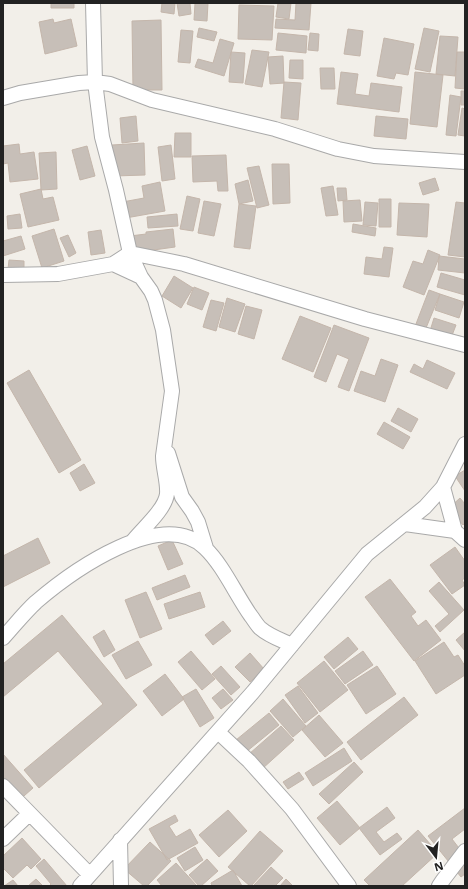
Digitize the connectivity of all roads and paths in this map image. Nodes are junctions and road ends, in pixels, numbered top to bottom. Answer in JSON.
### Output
{"nodes":[{"id":1,"x":93,"y":3,"type":"edge"},
{"id":2,"x":94,"y":82,"type":"junction"},
{"id":3,"x":3,"y":98,"type":"edge"},
{"id":4,"x":465,"y":162,"type":"edge"},
{"id":5,"x":130,"y":253,"type":"junction"},
{"id":6,"x":113,"y":264,"type":"junction"},
{"id":7,"x":3,"y":275,"type":"edge"},
{"id":8,"x":141,"y":277,"type":"junction"},
{"id":9,"x":465,"y":345,"type":"edge"},
{"id":10,"x":465,"y":444,"type":"edge"},
{"id":11,"x":166,"y":445,"type":"junction"},
{"id":12,"x":442,"y":487,"type":"junction"},
{"id":13,"x":405,"y":524,"type":"junction"},
{"id":14,"x":460,"y":535,"type":"edge"},
{"id":15,"x":132,"y":542,"type":"junction"},
{"id":16,"x":206,"y":548,"type":"junction"},
{"id":17,"x":3,"y":638,"type":"edge"},
{"id":18,"x":292,"y":645,"type":"junction"},
{"id":19,"x":218,"y":732,"type":"junction"},
{"id":20,"x":3,"y":786,"type":"edge"},
{"id":21,"x":29,"y":814,"type":"junction"},
{"id":22,"x":3,"y":839,"type":"edge"},
{"id":23,"x":120,"y":840,"type":"junction"},
{"id":24,"x":465,"y":851,"type":"edge"},
{"id":25,"x":89,"y":874,"type":"junction"},
{"id":26,"x":80,"y":886,"type":"edge"},
{"id":27,"x":121,"y":886,"type":"edge"},
{"id":28,"x":349,"y":886,"type":"edge"},
{"id":29,"x":439,"y":886,"type":"edge"}],
"edges":[{"from":1,"to":2,"type":"street"},
{"from":2,"to":3,"type":"street"},
{"from":2,"to":4,"type":"street"},
{"from":2,"to":5,"type":"street"},
{"from":5,"to":6,"type":"street"},
{"from":5,"to":8,"type":"street"},
{"from":5,"to":9,"type":"street"},
{"from":6,"to":7,"type":"street"},
{"from":6,"to":8,"type":"street"},
{"from":8,"to":11,"type":"street"},
{"from":10,"to":12,"type":"street"},
{"from":11,"to":15,"type":"street"},
{"from":11,"to":16,"type":"street"},
{"from":12,"to":13,"type":"street"},
{"from":12,"to":14,"type":"street"},
{"from":13,"to":14,"type":"street"},
{"from":13,"to":18,"type":"street"},
{"from":15,"to":16,"type":"street"},
{"from":15,"to":17,"type":"street"},
{"from":16,"to":18,"type":"street"},
{"from":18,"to":19,"type":"street"},
{"from":19,"to":23,"type":"street"},
{"from":19,"to":28,"type":"street"},
{"from":20,"to":21,"type":"street"},
{"from":21,"to":22,"type":"street"},
{"from":21,"to":25,"type":"street"},
{"from":23,"to":25,"type":"street"},
{"from":23,"to":27,"type":"street"},
{"from":24,"to":29,"type":"street"},
{"from":25,"to":26,"type":"street"}]}
